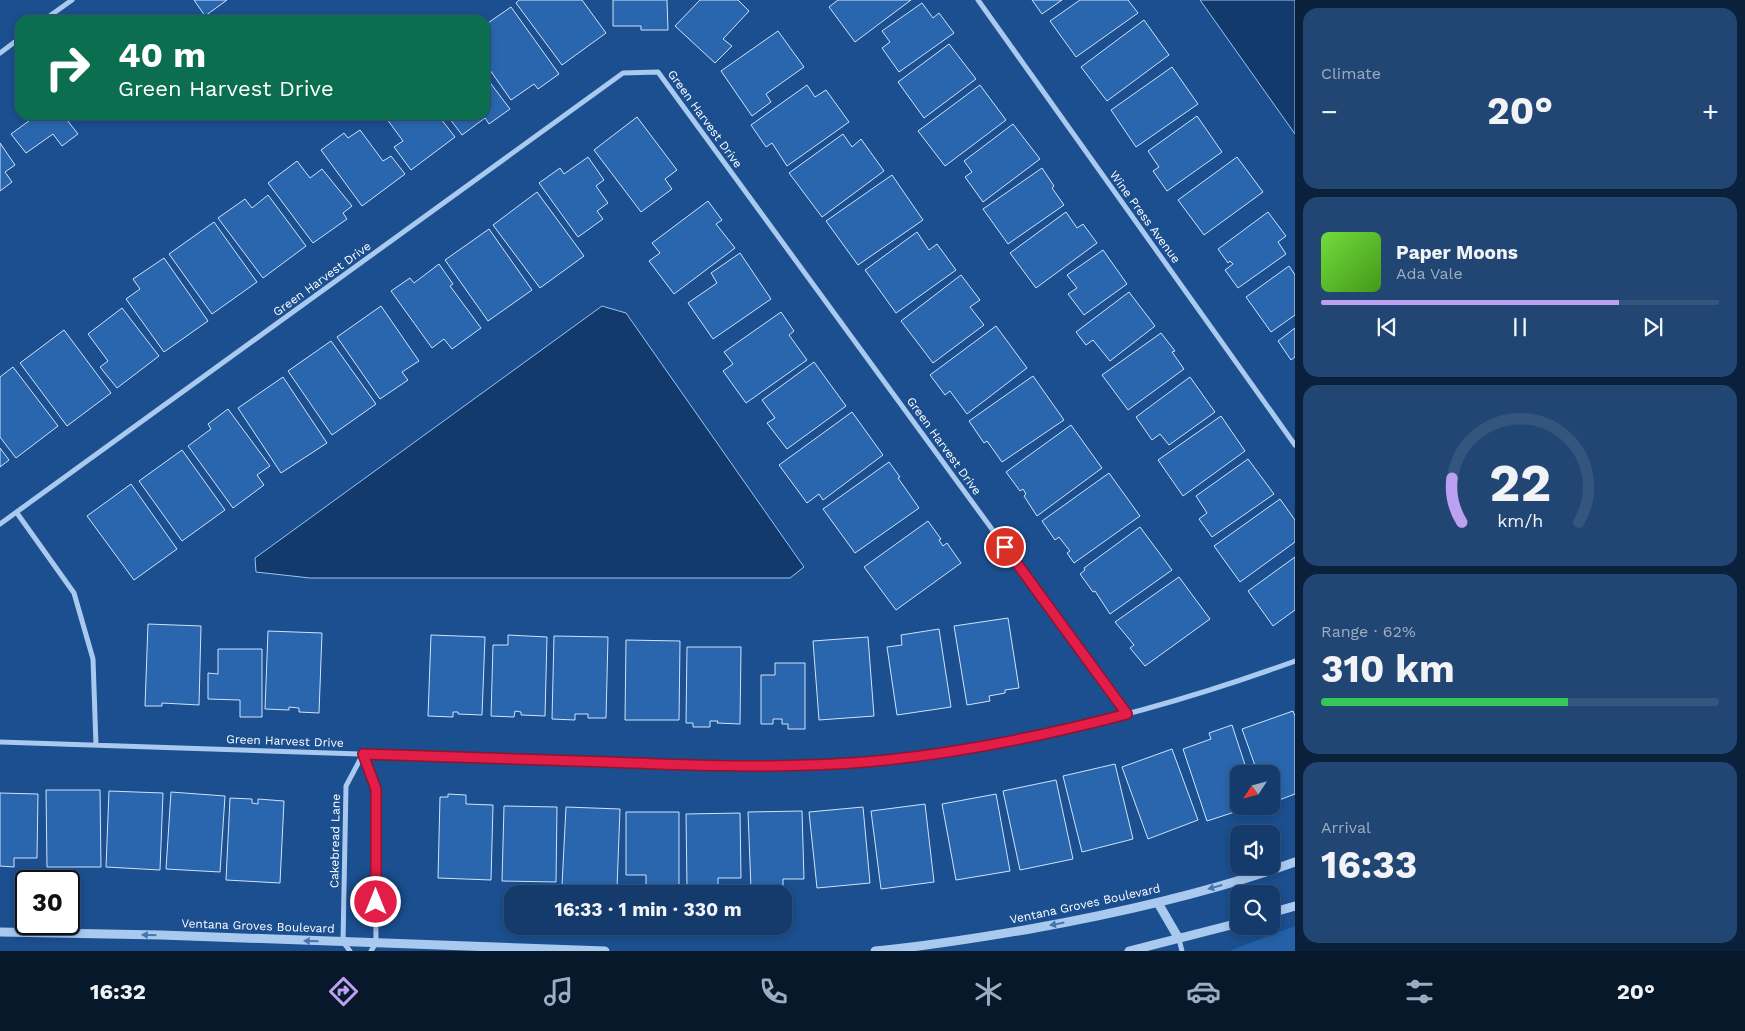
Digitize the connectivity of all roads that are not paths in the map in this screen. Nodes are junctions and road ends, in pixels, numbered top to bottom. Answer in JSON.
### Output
{"nodes":[{"id":1,"x":72,"y":0,"type":"edge"},
{"id":2,"x":978,"y":0,"type":"edge"},
{"id":3,"x":51,"y":15,"type":"edge"},
{"id":4,"x":15,"y":42,"type":"edge"},
{"id":5,"x":0,"y":53,"type":"edge"},
{"id":6,"x":1295,"y":445,"type":"edge"},
{"id":7,"x":17,"y":513,"type":"junction"},
{"id":8,"x":0,"y":524,"type":"edge"},
{"id":9,"x":1295,"y":661,"type":"edge"},
{"id":10,"x":1127,"y":714,"type":"junction"},
{"id":11,"x":0,"y":742,"type":"edge"},
{"id":12,"x":96,"y":745,"type":"junction"},
{"id":13,"x":363,"y":754,"type":"junction"},
{"id":14,"x":1295,"y":862,"type":"edge"},
{"id":15,"x":1158,"y":903,"type":"junction"},
{"id":16,"x":1295,"y":906,"type":"edge"},
{"id":17,"x":1280,"y":910,"type":"edge"},
{"id":18,"x":1230,"y":925,"type":"edge"},
{"id":19,"x":0,"y":932,"type":"edge"},
{"id":20,"x":1179,"y":939,"type":"junction"},
{"id":21,"x":343,"y":942,"type":"junction"},
{"id":22,"x":374,"y":947,"type":"edge"},
{"id":23,"x":350,"y":951,"type":"edge"},
{"id":24,"x":605,"y":951,"type":"edge"},
{"id":25,"x":875,"y":951,"type":"edge"},
{"id":26,"x":1129,"y":951,"type":"edge"},
{"id":27,"x":1182,"y":951,"type":"edge"}],
"edges":[{"from":1,"to":3,"type":"street"},
{"from":2,"to":6,"type":"street","name":"Wine Press Avenue"},
{"from":4,"to":5,"type":"street"},
{"from":7,"to":8,"type":"street","name":"Green Harvest Drive"},
{"from":7,"to":10,"type":"street","name":"Green Harvest Drive"},
{"from":7,"to":12,"type":"street"},
{"from":9,"to":10,"type":"street","name":"Green Harvest Drive"},
{"from":10,"to":13,"type":"street","name":"Green Harvest Drive"},
{"from":11,"to":12,"type":"street","name":"Green Harvest Drive"},
{"from":12,"to":13,"type":"street","name":"Green Harvest Drive"},
{"from":13,"to":21,"type":"street","name":"Cakebread Lane"},
{"from":13,"to":22,"type":"street"},
{"from":14,"to":15,"type":"street","name":"Ventana Groves Boulevard","one_way":true},
{"from":15,"to":20,"type":"street"},
{"from":15,"to":25,"type":"street","name":"Ventana Groves Boulevard","one_way":true},
{"from":16,"to":17,"type":"street"},
{"from":18,"to":20,"type":"street"},
{"from":21,"to":19,"type":"street","name":"Ventana Groves Boulevard","one_way":true},
{"from":20,"to":26,"type":"street"},
{"from":20,"to":27,"type":"street"},
{"from":21,"to":22,"type":"street","name":"Ventana Groves Boulevard"},
{"from":21,"to":23,"type":"street"},
{"from":22,"to":24,"type":"street","name":"Ventana Groves Boulevard"}]}
